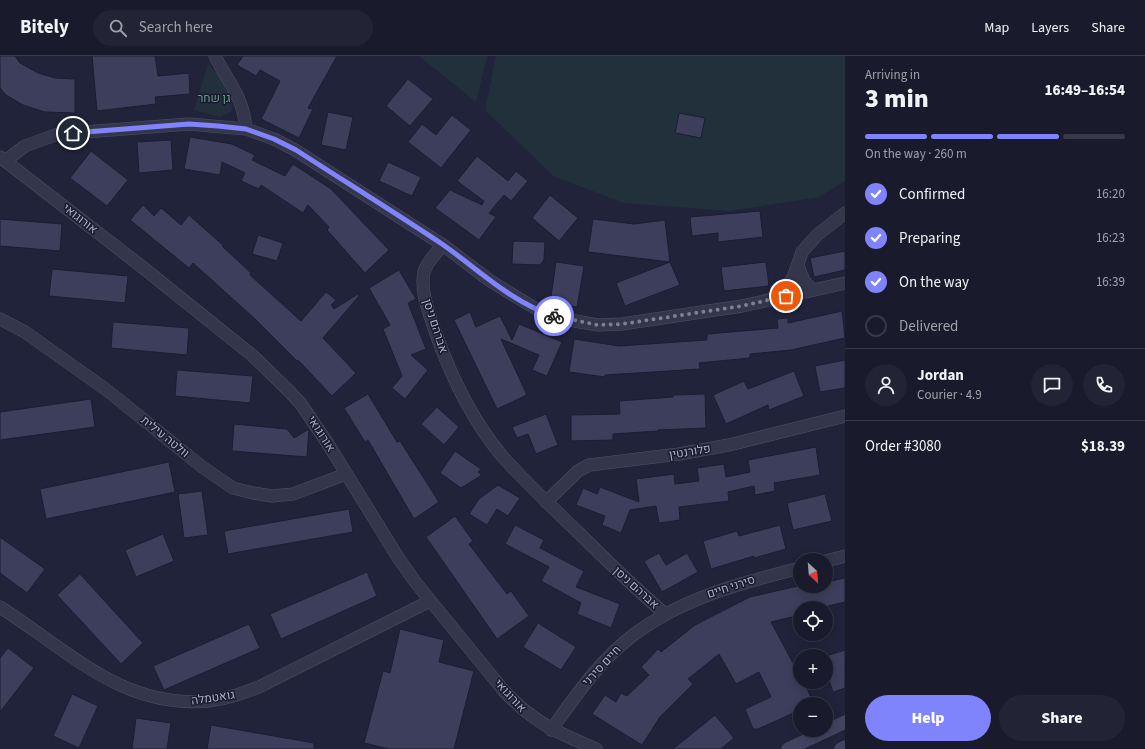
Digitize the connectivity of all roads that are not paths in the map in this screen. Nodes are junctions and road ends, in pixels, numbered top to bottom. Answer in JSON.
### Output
{"nodes":[{"id":1,"x":215,"y":56,"type":"edge"},
{"id":2,"x":246,"y":129,"type":"junction"},
{"id":3,"x":2,"y":159,"type":"edge"},
{"id":4,"x":845,"y":213,"type":"edge"},
{"id":5,"x":443,"y":245,"type":"junction"},
{"id":6,"x":798,"y":266,"type":"junction"},
{"id":7,"x":845,"y":283,"type":"edge"},
{"id":8,"x":813,"y":290,"type":"junction"},
{"id":9,"x":776,"y":298,"type":"junction"},
{"id":10,"x":0,"y":319,"type":"edge"},
{"id":11,"x":845,"y":416,"type":"edge"},
{"id":12,"x":346,"y":474,"type":"junction"},
{"id":13,"x":546,"y":502,"type":"junction"},
{"id":14,"x":845,"y":556,"type":"edge"},
{"id":15,"x":833,"y":559,"type":"edge"},
{"id":16,"x":793,"y":570,"type":"edge"},
{"id":17,"x":430,"y":601,"type":"junction"},
{"id":18,"x":0,"y":606,"type":"edge"},
{"id":19,"x":665,"y":614,"type":"junction"},
{"id":20,"x":845,"y":722,"type":"edge"},
{"id":21,"x":551,"y":730,"type":"junction"},
{"id":22,"x":845,"y":747,"type":"edge"},
{"id":23,"x":596,"y":749,"type":"edge"},
{"id":24,"x":788,"y":749,"type":"edge"},
{"id":25,"x":841,"y":749,"type":"edge"}],
"edges":[{"from":1,"to":2,"type":"street"},
{"from":2,"to":3,"type":"street"},
{"from":2,"to":5,"type":"street"},
{"from":3,"to":12,"type":"street","name":"אורוגואי"},
{"from":4,"to":6,"type":"street"},
{"from":5,"to":9,"type":"street"},
{"from":5,"to":13,"type":"street","name":"אברהם ניסן"},
{"from":6,"to":8,"type":"street"},
{"from":6,"to":9,"type":"street"},
{"from":7,"to":8,"type":"street"},
{"from":8,"to":9,"type":"street"},
{"from":10,"to":12,"type":"street","name":"וולטה עילית"},
{"from":11,"to":13,"type":"street","name":"פלורנטין"},
{"from":12,"to":17,"type":"street","name":"אורוגואי"},
{"from":13,"to":19,"type":"street","name":"אברהם ניסן"},
{"from":14,"to":15,"type":"street"},
{"from":16,"to":19,"type":"street","name":"סירני חיים"},
{"from":17,"to":18,"type":"street","name":"גואטמלה"},
{"from":17,"to":21,"type":"street","name":"אורוגואי"},
{"from":19,"to":21,"type":"street","name":"חיים סירני"},
{"from":20,"to":24,"type":"main road"},
{"from":21,"to":23,"type":"street","name":"אורוגואי"},
{"from":22,"to":25,"type":"main road"}]}
